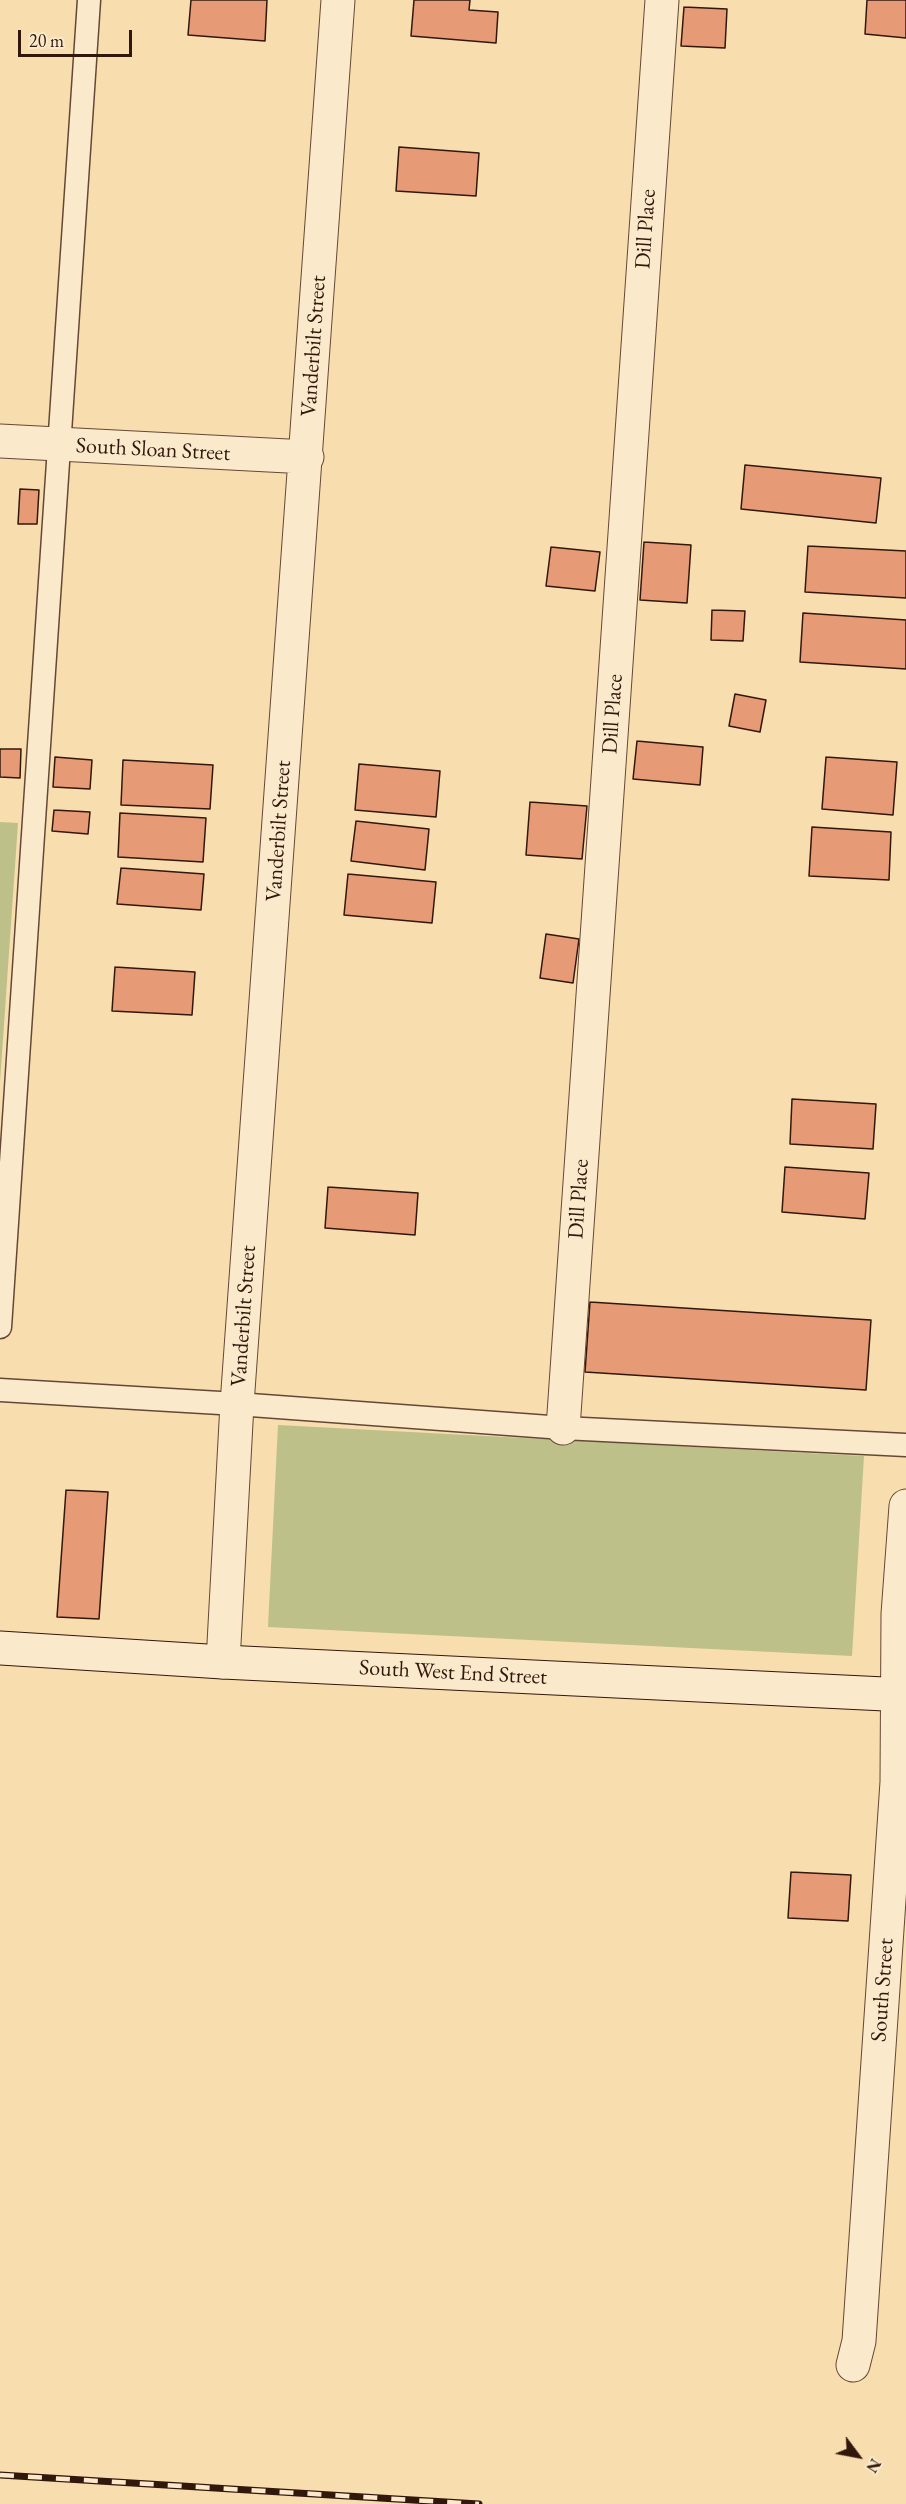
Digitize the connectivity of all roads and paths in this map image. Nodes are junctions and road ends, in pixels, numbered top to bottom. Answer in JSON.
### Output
{"nodes":[{"id":1,"x":89,"y":0,"type":"edge"},
{"id":2,"x":338,"y":0,"type":"edge"},
{"id":3,"x":662,"y":0,"type":"edge"},
{"id":4,"x":0,"y":441,"type":"edge"},
{"id":5,"x":58,"y":446,"type":"junction"},
{"id":6,"x":307,"y":457,"type":"junction"},
{"id":7,"x":0,"y":1327,"type":"edge"},
{"id":8,"x":0,"y":1390,"type":"edge"},
{"id":9,"x":237,"y":1404,"type":"junction"},
{"id":10,"x":563,"y":1428,"type":"junction"},
{"id":11,"x":906,"y":1445,"type":"edge"},
{"id":12,"x":906,"y":1506,"type":"edge"},
{"id":13,"x":0,"y":1648,"type":"edge"},
{"id":14,"x":223,"y":1662,"type":"junction"},
{"id":15,"x":902,"y":1695,"type":"edge"},
{"id":16,"x":853,"y":2365,"type":"dead end"}],
"edges":[{"from":1,"to":5,"type":"lane"},
{"from":2,"to":6,"type":"street","name":"Vanderbilt Street"},
{"from":3,"to":10,"type":"street","name":"Dill Place"},
{"from":4,"to":5,"type":"street","name":"South Sloan Street"},
{"from":5,"to":6,"type":"street","name":"South Sloan Street"},
{"from":5,"to":7,"type":"lane"},
{"from":6,"to":9,"type":"street","name":"Vanderbilt Street"},
{"from":8,"to":9,"type":"lane"},
{"from":9,"to":10,"type":"lane"},
{"from":9,"to":14,"type":"street","name":"Vanderbilt Street"},
{"from":10,"to":11,"type":"lane"},
{"from":12,"to":15,"type":"street","name":"South Street"},
{"from":13,"to":14,"type":"street","name":"South West End Street"},
{"from":14,"to":15,"type":"street","name":"South West End Street"},
{"from":15,"to":16,"type":"street","name":"South Street"}]}
